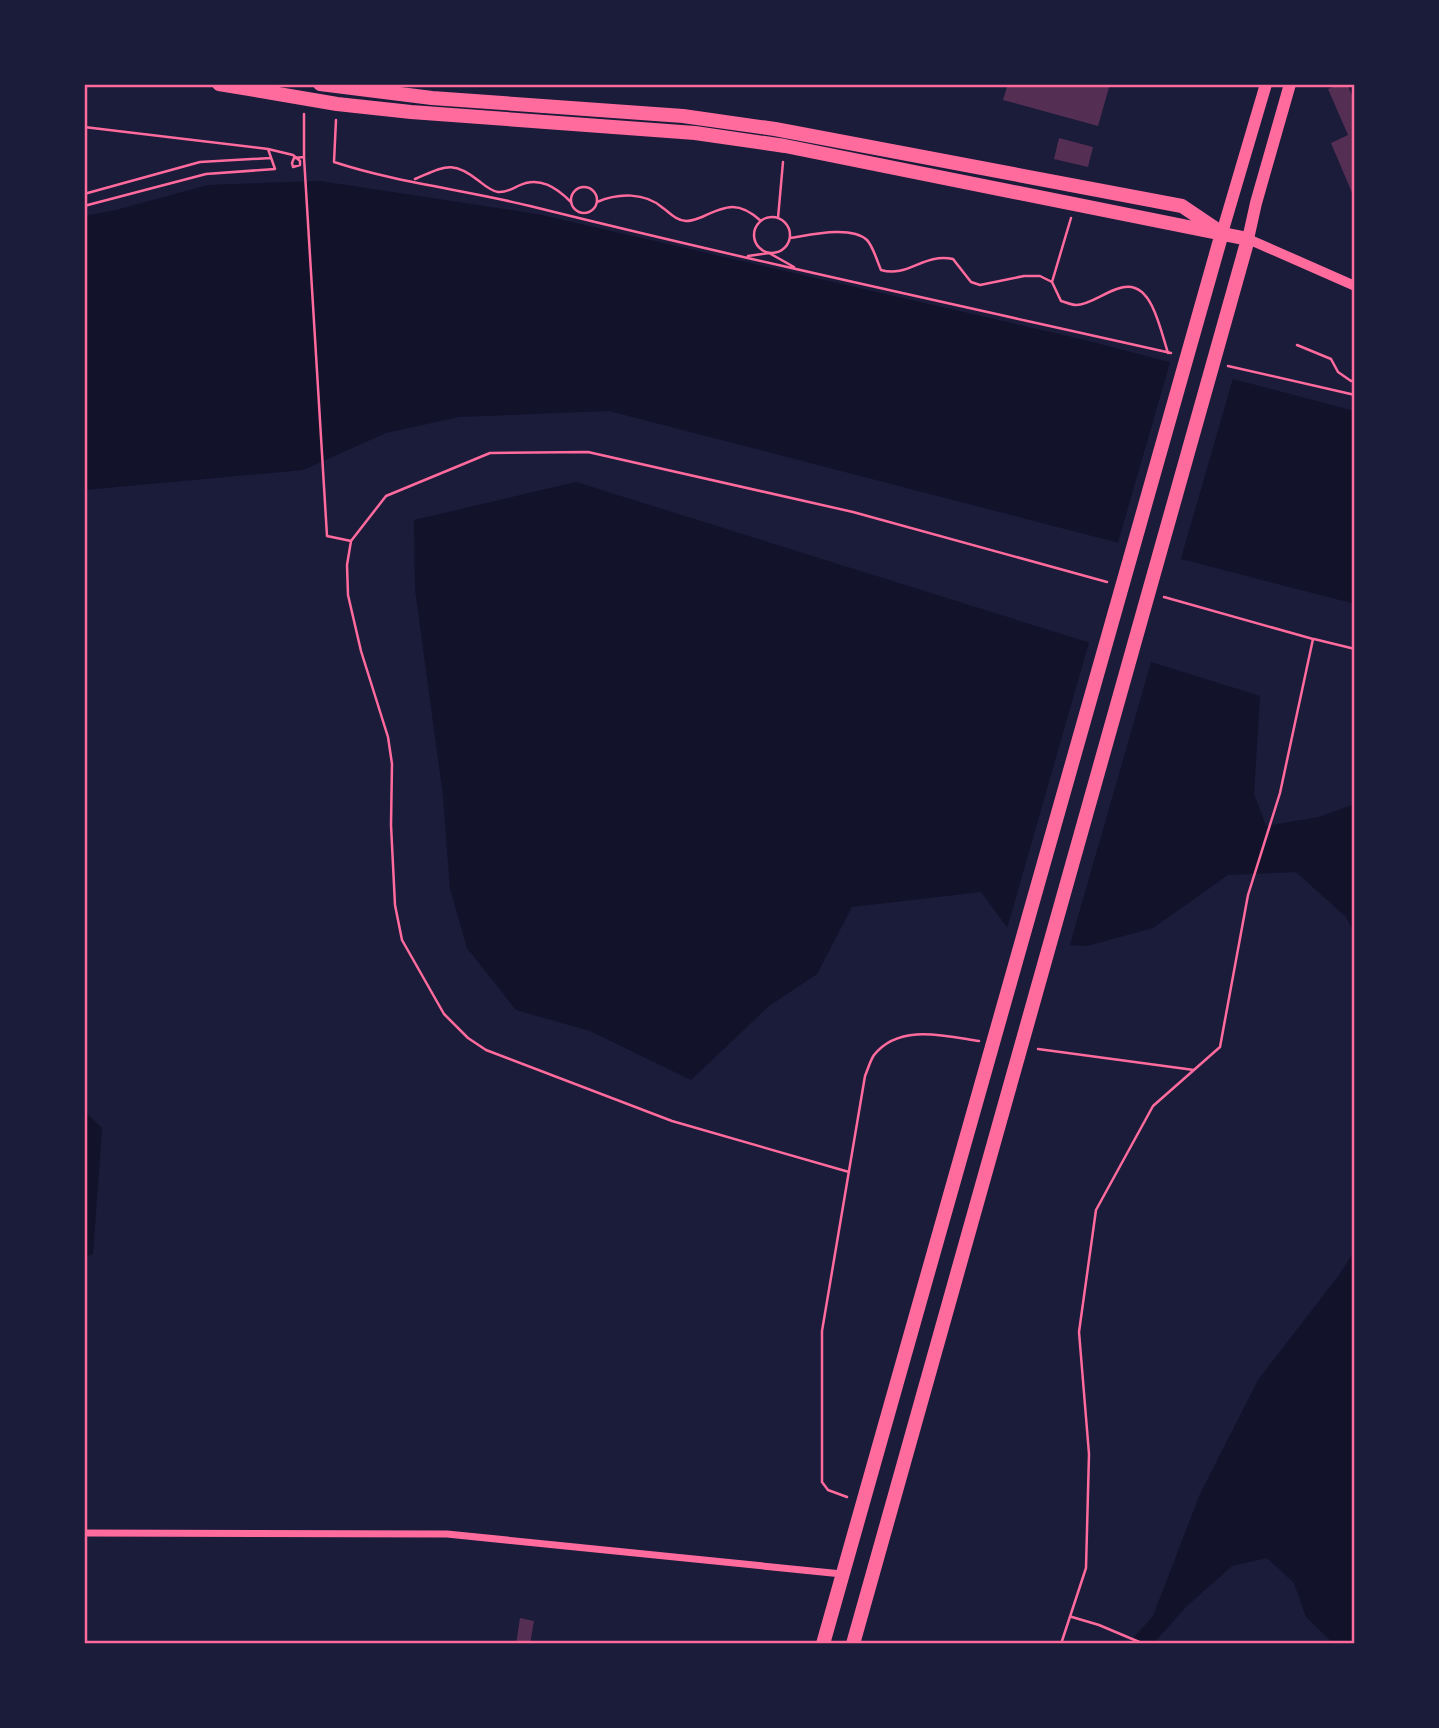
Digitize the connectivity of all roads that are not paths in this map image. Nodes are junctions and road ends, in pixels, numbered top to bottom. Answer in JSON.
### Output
{"nodes":[{"id":1,"x":219,"y":84,"type":"edge"},
{"id":2,"x":320,"y":84,"type":"edge"},
{"id":3,"x":1266,"y":84,"type":"edge"},
{"id":4,"x":1290,"y":84,"type":"edge"},
{"id":5,"x":1222,"y":233,"type":"junction"},
{"id":6,"x":1248,"y":239,"type":"junction"},
{"id":7,"x":1355,"y":286,"type":"edge"},
{"id":8,"x":84,"y":1533,"type":"edge"},
{"id":9,"x":843,"y":1574,"type":"junction"},
{"id":10,"x":823,"y":1644,"type":"edge"},
{"id":11,"x":853,"y":1644,"type":"edge"}],
"edges":[{"from":1,"to":5,"type":"highway"},
{"from":2,"to":5,"type":"highway"},
{"from":3,"to":5,"type":"main road"},
{"from":4,"to":6,"type":"main road"},
{"from":5,"to":6,"type":"highway"},
{"from":5,"to":9,"type":"highway"},
{"from":6,"to":7,"type":"street"},
{"from":6,"to":11,"type":"highway"},
{"from":8,"to":9,"type":"street"},
{"from":9,"to":10,"type":"highway"}]}
